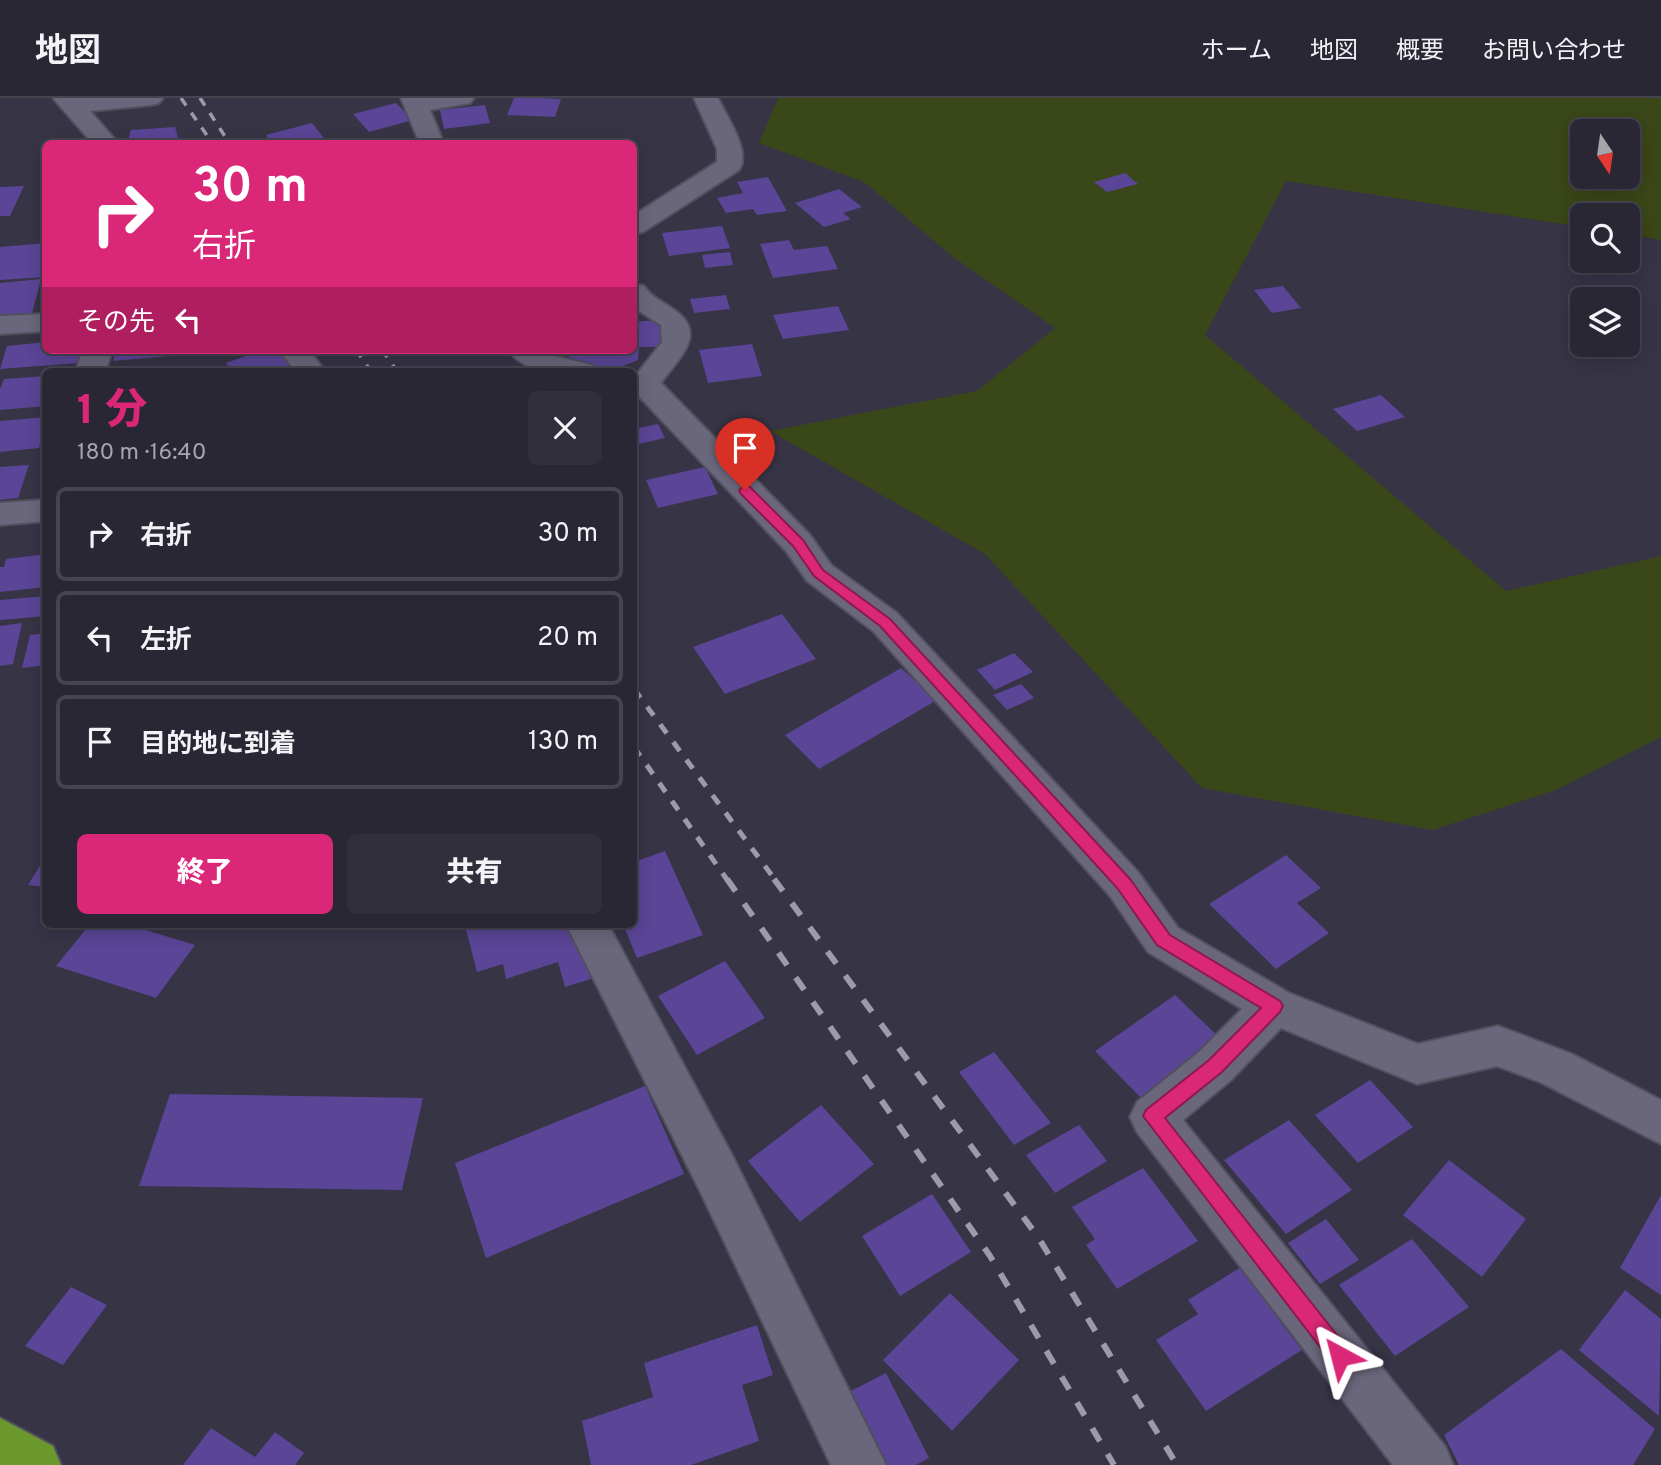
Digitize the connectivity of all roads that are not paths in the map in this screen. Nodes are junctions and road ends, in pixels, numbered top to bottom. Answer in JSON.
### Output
{"nodes":[{"id":1,"x":151,"y":98,"type":"edge"},
{"id":2,"x":462,"y":98,"type":"edge"},
{"id":3,"x":706,"y":98,"type":"edge"},
{"id":4,"x":416,"y":101,"type":"edge"},
{"id":5,"x":69,"y":102,"type":"edge"},
{"id":6,"x":103,"y":140,"type":"edge"},
{"id":7,"x":431,"y":140,"type":"edge"},
{"id":8,"x":637,"y":224,"type":"edge"},
{"id":9,"x":637,"y":298,"type":"edge"},
{"id":10,"x":42,"y":322,"type":"edge"},
{"id":11,"x":0,"y":325,"type":"edge"},
{"id":12,"x":296,"y":354,"type":"edge"},
{"id":13,"x":530,"y":354,"type":"edge"},
{"id":14,"x":308,"y":368,"type":"edge"},
{"id":15,"x":568,"y":368,"type":"edge"},
{"id":16,"x":639,"y":383,"type":"edge"},
{"id":17,"x":42,"y":510,"type":"edge"},
{"id":18,"x":0,"y":514,"type":"edge"},
{"id":19,"x":589,"y":928,"type":"edge"},
{"id":20,"x":1274,"y":1006,"type":"junction"},
{"id":21,"x":1661,"y":1123,"type":"edge"},
{"id":22,"x":0,"y":1445,"type":"edge"},
{"id":23,"x":34,"y":1465,"type":"edge"},
{"id":24,"x":859,"y":1465,"type":"edge"},
{"id":25,"x":1426,"y":1465,"type":"edge"}],
"edges":[{"from":1,"to":5,"type":"street"},
{"from":2,"to":4,"type":"street"},
{"from":3,"to":8,"type":"street"},
{"from":4,"to":7,"type":"street"},
{"from":5,"to":6,"type":"street"},
{"from":9,"to":16,"type":"street"},
{"from":10,"to":11,"type":"street"},
{"from":12,"to":14,"type":"street"},
{"from":13,"to":15,"type":"street"},
{"from":16,"to":20,"type":"street"},
{"from":17,"to":18,"type":"street"},
{"from":19,"to":24,"type":"street"},
{"from":20,"to":21,"type":"street"},
{"from":20,"to":25,"type":"street"},
{"from":22,"to":23,"type":"highway"}]}
